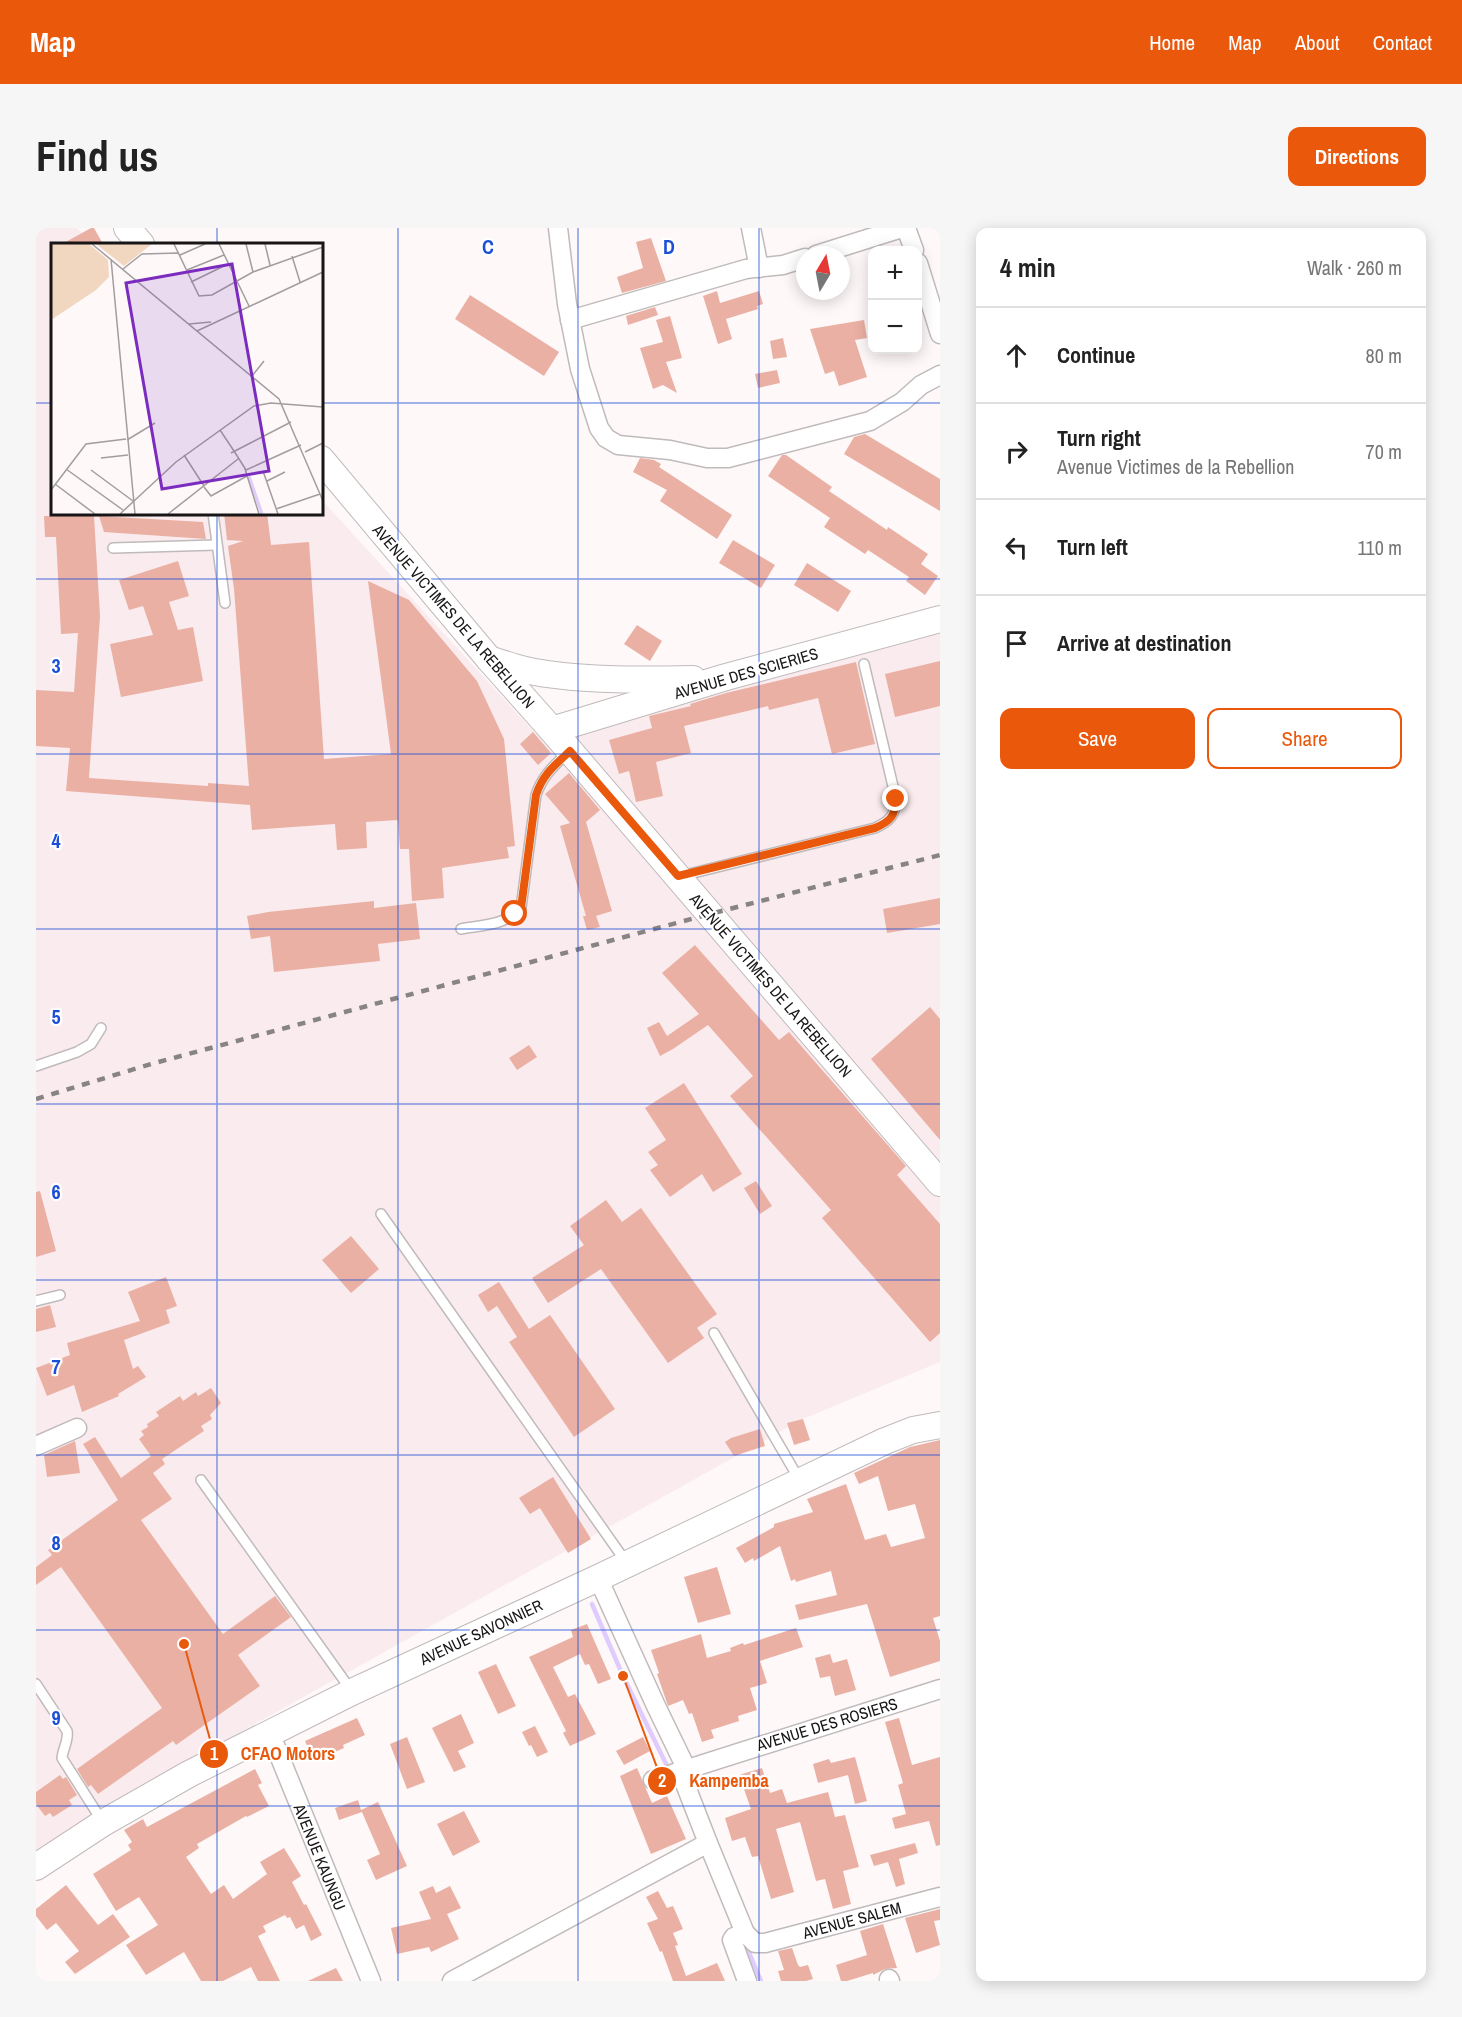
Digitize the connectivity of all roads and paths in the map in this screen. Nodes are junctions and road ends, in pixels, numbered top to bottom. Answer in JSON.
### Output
{"nodes":[{"id":1,"x":127,"y":228,"type":"edge"},
{"id":2,"x":558,"y":228,"type":"edge"},
{"id":3,"x":751,"y":228,"type":"edge"},
{"id":4,"x":902,"y":228,"type":"edge"},
{"id":5,"x":906,"y":228,"type":"edge"},
{"id":6,"x":140,"y":243,"type":"edge"},
{"id":7,"x":845,"y":246,"type":"edge"},
{"id":8,"x":913,"y":246,"type":"edge"},
{"id":9,"x":796,"y":261,"type":"edge"},
{"id":10,"x":759,"y":268,"type":"junction"},
{"id":11,"x":922,"y":276,"type":"edge"},
{"id":12,"x":570,"y":320,"type":"junction"},
{"id":13,"x":940,"y":334,"type":"edge"},
{"id":14,"x":940,"y":375,"type":"edge"},
{"id":15,"x":322,"y":460,"type":"edge"},
{"id":16,"x":213,"y":514,"type":"edge"},
{"id":17,"x":216,"y":545,"type":"junction"},
{"id":18,"x":113,"y":548,"type":"dead end"},
{"id":19,"x":225,"y":603,"type":"dead end"},
{"id":20,"x":940,"y":619,"type":"edge"},
{"id":21,"x":489,"y":660,"type":"junction"},
{"id":22,"x":864,"y":664,"type":"dead end"},
{"id":23,"x":726,"y":677,"type":"junction"},
{"id":24,"x":552,"y":730,"type":"junction"},
{"id":25,"x":570,"y":751,"type":"junction"},
{"id":26,"x":678,"y":876,"type":"junction"},
{"id":27,"x":461,"y":929,"type":"dead end"},
{"id":28,"x":101,"y":1028,"type":"dead end"},
{"id":29,"x":36,"y":1066,"type":"edge"},
{"id":30,"x":939,"y":1179,"type":"edge"},
{"id":31,"x":381,"y":1214,"type":"dead end"},
{"id":32,"x":60,"y":1295,"type":"dead end"},
{"id":33,"x":36,"y":1300,"type":"edge"},
{"id":34,"x":714,"y":1333,"type":"dead end"},
{"id":35,"x":940,"y":1425,"type":"edge"},
{"id":36,"x":76,"y":1428,"type":"dead end"},
{"id":37,"x":36,"y":1446,"type":"edge"},
{"id":38,"x":201,"y":1480,"type":"dead end"},
{"id":39,"x":800,"y":1481,"type":"junction"},
{"id":40,"x":628,"y":1564,"type":"junction"},
{"id":41,"x":598,"y":1578,"type":"junction"},
{"id":42,"x":36,"y":1684,"type":"edge"},
{"id":43,"x":940,"y":1689,"type":"edge"},
{"id":44,"x":352,"y":1692,"type":"junction"},
{"id":45,"x":270,"y":1733,"type":"junction"},
{"id":46,"x":670,"y":1774,"type":"junction"},
{"id":47,"x":103,"y":1823,"type":"junction"},
{"id":48,"x":701,"y":1846,"type":"junction"},
{"id":49,"x":36,"y":1867,"type":"edge"},
{"id":50,"x":940,"y":1897,"type":"edge"},
{"id":51,"x":740,"y":1935,"type":"junction"},
{"id":52,"x":371,"y":1981,"type":"edge"},
{"id":53,"x":452,"y":1981,"type":"edge"},
{"id":54,"x":747,"y":1981,"type":"edge"}],
"edges":[{"from":1,"to":6,"type":"street"},
{"from":2,"to":12,"type":"street"},
{"from":3,"to":10,"type":"street"},
{"from":4,"to":7,"type":"street"},
{"from":5,"to":8,"type":"street"},
{"from":9,"to":10,"type":"street"},
{"from":10,"to":12,"type":"street"},
{"from":11,"to":13,"type":"street"},
{"from":12,"to":14,"type":"street"},
{"from":15,"to":21,"type":"street","name":"AVENUE VICTIMES DE LA REBELLION"},
{"from":16,"to":17,"type":"lane"},
{"from":17,"to":18,"type":"lane"},
{"from":17,"to":19,"type":"lane"},
{"from":20,"to":23,"type":"street","name":"AVENUE DES SCIERIES"},
{"from":21,"to":23,"type":"street"},
{"from":21,"to":24,"type":"street","name":"AVENUE VICTIMES DE LA REBELLION"},
{"from":22,"to":26,"type":"lane"},
{"from":23,"to":24,"type":"street","name":"AVENUE DES SCIERIES"},
{"from":24,"to":25,"type":"street","name":"AVENUE VICTIMES DE LA REBELLION"},
{"from":25,"to":26,"type":"street","name":"AVENUE VICTIMES DE LA REBELLION"},
{"from":25,"to":27,"type":"lane"},
{"from":26,"to":30,"type":"street","name":"AVENUE VICTIMES DE LA REBELLION"},
{"from":28,"to":29,"type":"lane"},
{"from":31,"to":40,"type":"lane"},
{"from":32,"to":33,"type":"lane"},
{"from":34,"to":39,"type":"lane"},
{"from":35,"to":39,"type":"street","name":"AVENUE SAVONNIER"},
{"from":36,"to":37,"type":"street"},
{"from":38,"to":44,"type":"lane"},
{"from":39,"to":40,"type":"street","name":"AVENUE SAVONNIER"},
{"from":40,"to":41,"type":"street","name":"AVENUE SAVONNIER"},
{"from":41,"to":44,"type":"street","name":"AVENUE SAVONNIER"},
{"from":41,"to":46,"type":"street"},
{"from":42,"to":47,"type":"lane"},
{"from":43,"to":46,"type":"street","name":"AVENUE DES ROSIERS"},
{"from":44,"to":45,"type":"street","name":"AVENUE SAVONNIER"},
{"from":45,"to":47,"type":"street","name":"AVENUE SAVONNIER"},
{"from":45,"to":52,"type":"street","name":"AVENUE KAUNGU"},
{"from":46,"to":48,"type":"street"},
{"from":47,"to":49,"type":"street","name":"AVENUE SAVONNIER"},
{"from":48,"to":51,"type":"street"},
{"from":48,"to":53,"type":"street"},
{"from":50,"to":51,"type":"street","name":"AVENUE SALEM"},
{"from":51,"to":54,"type":"street"}]}
